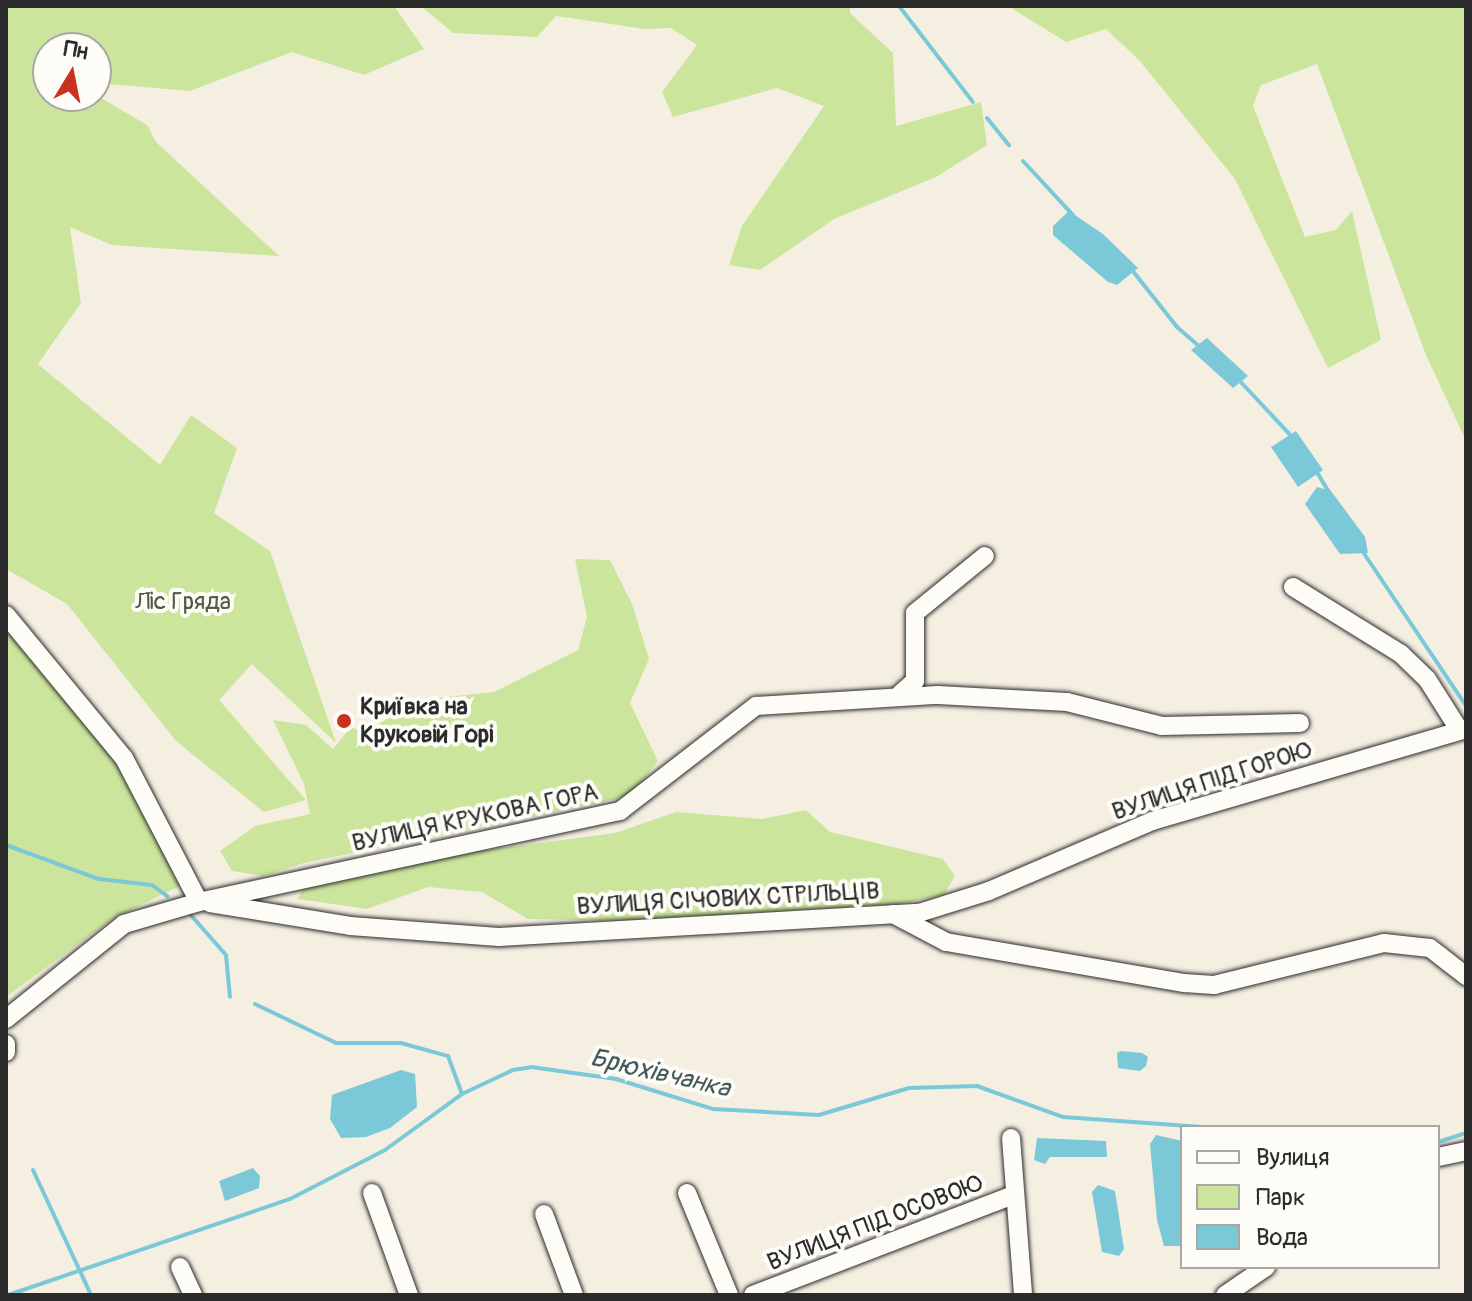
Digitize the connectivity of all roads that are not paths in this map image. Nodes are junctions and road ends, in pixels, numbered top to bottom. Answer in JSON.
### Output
{"nodes":[{"id":1,"x":985,"y":556,"type":"dead end"},
{"id":2,"x":1293,"y":587,"type":"dead end"},
{"id":3,"x":6,"y":615,"type":"edge"},
{"id":4,"x":900,"y":694,"type":"junction"},
{"id":5,"x":1300,"y":723,"type":"dead end"},
{"id":6,"x":1462,"y":728,"type":"edge"},
{"id":7,"x":199,"y":902,"type":"junction"},
{"id":8,"x":893,"y":914,"type":"junction"},
{"id":9,"x":1466,"y":976,"type":"edge"},
{"id":10,"x":6,"y":1019,"type":"edge"},
{"id":11,"x":6,"y":1044,"type":"edge"},
{"id":12,"x":6,"y":1052,"type":"edge"},
{"id":13,"x":1011,"y":1138,"type":"dead end"},
{"id":14,"x":1466,"y":1151,"type":"edge"},
{"id":15,"x":1440,"y":1157,"type":"edge"},
{"id":16,"x":372,"y":1193,"type":"dead end"},
{"id":17,"x":687,"y":1193,"type":"dead end"},
{"id":18,"x":1014,"y":1195,"type":"junction"},
{"id":19,"x":544,"y":1214,"type":"dead end"},
{"id":20,"x":180,"y":1267,"type":"dead end"},
{"id":21,"x":1263,"y":1269,"type":"edge"},
{"id":22,"x":193,"y":1295,"type":"edge"},
{"id":23,"x":409,"y":1295,"type":"edge"},
{"id":24,"x":574,"y":1295,"type":"edge"},
{"id":25,"x":729,"y":1295,"type":"edge"},
{"id":26,"x":753,"y":1295,"type":"edge"},
{"id":27,"x":1023,"y":1295,"type":"edge"},
{"id":28,"x":1225,"y":1295,"type":"edge"}],
"edges":[{"from":1,"to":4,"type":"street"},
{"from":2,"to":6,"type":"street"},
{"from":3,"to":7,"type":"street"},
{"from":4,"to":5,"type":"street","name":"ВУЛИЦЯ КРУКОВА ГОРА"},
{"from":4,"to":7,"type":"street","name":"ВУЛИЦЯ КРУКОВА ГОРА"},
{"from":6,"to":8,"type":"street","name":"ВУЛИЦЯ ПІД ГОРОЮ"},
{"from":7,"to":8,"type":"street","name":"ВУЛИЦЯ СІЧОВИХ СТРІЛЬЦІВ"},
{"from":7,"to":10,"type":"street","name":"ВУЛИЦЯ СІЧОВИХ СТРІЛЬЦІВ"},
{"from":8,"to":9,"type":"street","name":"ВУЛИЦЯ СІЧОВИХ СТРІЛЬЦІВ"},
{"from":11,"to":12,"type":"street"},
{"from":13,"to":18,"type":"street","name":"ВУЛИЦЯ ПІД ОСОВОЮ"},
{"from":14,"to":15,"type":"street"},
{"from":16,"to":23,"type":"street"},
{"from":17,"to":25,"type":"street"},
{"from":18,"to":26,"type":"street","name":"ВУЛИЦЯ ПІД ОСОВОЮ"},
{"from":18,"to":27,"type":"street","name":"ВУЛИЦЯ ПІД ОСОВОЮ"},
{"from":19,"to":24,"type":"street"},
{"from":20,"to":22,"type":"street"},
{"from":21,"to":28,"type":"street"}]}
